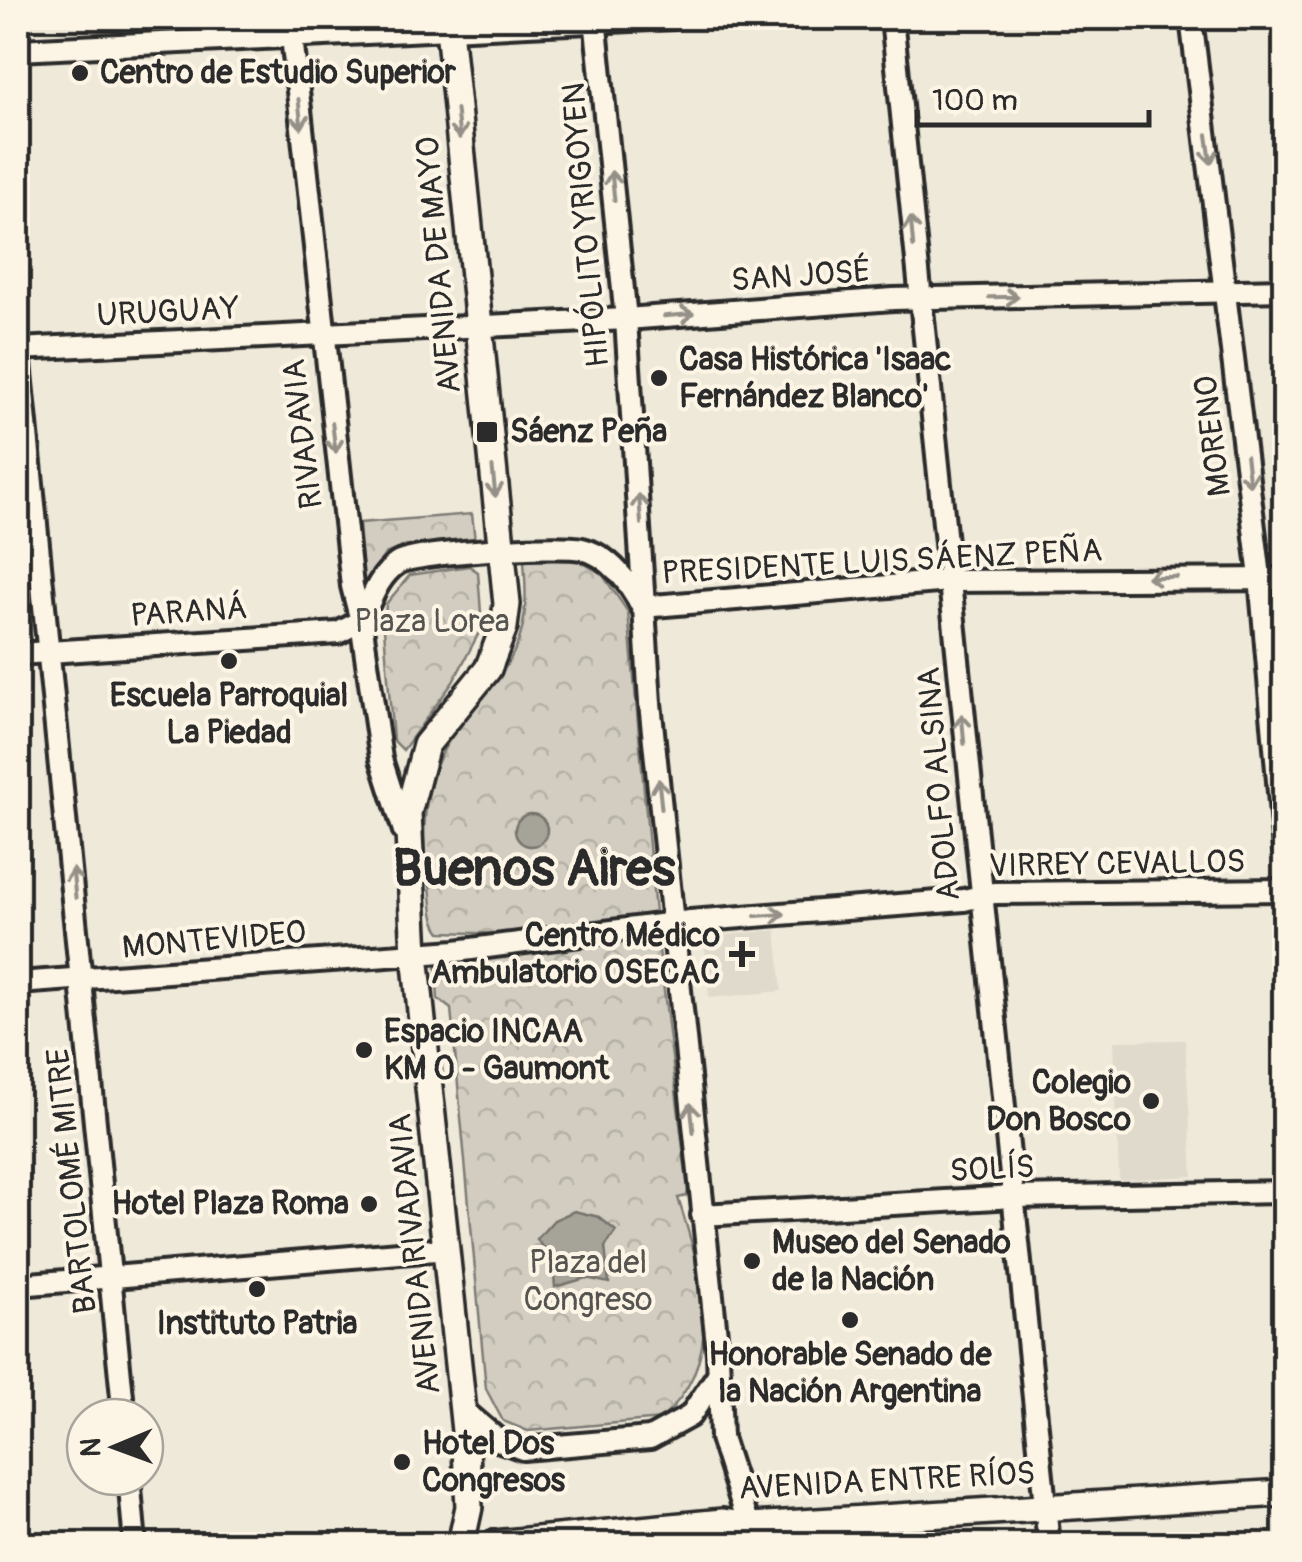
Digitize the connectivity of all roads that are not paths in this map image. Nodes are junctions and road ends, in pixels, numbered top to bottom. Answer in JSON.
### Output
{"nodes":[{"id":1,"x":595,"y":18,"type":"edge"},
{"id":2,"x":673,"y":18,"type":"edge"},
{"id":3,"x":892,"y":18,"type":"edge"},
{"id":4,"x":1191,"y":18,"type":"edge"},
{"id":5,"x":448,"y":22,"type":"edge"},
{"id":6,"x":291,"y":26,"type":"edge"},
{"id":7,"x":18,"y":50,"type":"edge"},
{"id":8,"x":1284,"y":290,"type":"edge"},
{"id":9,"x":1227,"y":294,"type":"junction"},
{"id":10,"x":919,"y":299,"type":"junction"},
{"id":11,"x":626,"y":319,"type":"junction"},
{"id":12,"x":477,"y":327,"type":"junction"},
{"id":13,"x":322,"y":334,"type":"junction"},
{"id":14,"x":18,"y":347,"type":"edge"},
{"id":15,"x":502,"y":550,"type":"junction"},
{"id":16,"x":1260,"y":577,"type":"junction"},
{"id":17,"x":1284,"y":579,"type":"edge"},
{"id":18,"x":949,"y":581,"type":"junction"},
{"id":19,"x":642,"y":606,"type":"junction"},
{"id":20,"x":361,"y":621,"type":"junction"},
{"id":21,"x":50,"y":652,"type":"junction"},
{"id":22,"x":18,"y":654,"type":"edge"},
{"id":23,"x":406,"y":838,"type":"junction"},
{"id":24,"x":1284,"y":849,"type":"edge"},
{"id":25,"x":1284,"y":890,"type":"edge"},
{"id":26,"x":979,"y":896,"type":"junction"},
{"id":27,"x":673,"y":924,"type":"junction"},
{"id":28,"x":415,"y":954,"type":"junction"},
{"id":29,"x":82,"y":980,"type":"junction"},
{"id":30,"x":18,"y":984,"type":"edge"},
{"id":31,"x":1284,"y":1192,"type":"edge"},
{"id":32,"x":1014,"y":1197,"type":"junction"},
{"id":33,"x":702,"y":1214,"type":"junction"},
{"id":34,"x":448,"y":1248,"type":"junction"},
{"id":35,"x":113,"y":1280,"type":"junction"},
{"id":36,"x":18,"y":1285,"type":"edge"},
{"id":37,"x":720,"y":1371,"type":"junction"},
{"id":38,"x":122,"y":1397,"type":"edge"},
{"id":39,"x":464,"y":1410,"type":"junction"},
{"id":40,"x":1284,"y":1492,"type":"edge"},
{"id":41,"x":130,"y":1497,"type":"edge"},
{"id":42,"x":1045,"y":1505,"type":"junction"},
{"id":43,"x":752,"y":1535,"type":"edge"},
{"id":44,"x":134,"y":1544,"type":"edge"},
{"id":45,"x":461,"y":1544,"type":"edge"},
{"id":46,"x":494,"y":1544,"type":"edge"},
{"id":47,"x":1049,"y":1544,"type":"edge"}],
"edges":[{"from":1,"to":2,"type":"street"},
{"from":1,"to":5,"type":"street"},
{"from":11,"to":1,"type":"street","name":"HIPÓLITO YRIGOYEN","one_way":true},
{"from":10,"to":3,"type":"street","name":"ADOLFO ALSINA","one_way":true},
{"from":4,"to":9,"type":"street","name":"MORENO","one_way":true},
{"from":5,"to":6,"type":"street"},
{"from":5,"to":12,"type":"main road","name":"AVENIDA DE MAYO","one_way":true},
{"from":6,"to":7,"type":"street"},
{"from":6,"to":13,"type":"street","name":"RIVADAVIA","one_way":true},
{"from":8,"to":9,"type":"street","name":"SAN JOSÉ"},
{"from":10,"to":9,"type":"street","name":"SAN JOSÉ","one_way":true},
{"from":9,"to":16,"type":"street","name":"MORENO","one_way":true},
{"from":11,"to":10,"type":"street","name":"SAN JOSÉ","one_way":true},
{"from":10,"to":18,"type":"street","name":"ADOLFO ALSINA"},
{"from":11,"to":12,"type":"street","name":"SAN JOSÉ"},
{"from":19,"to":11,"type":"street","name":"HIPÓLITO YRIGOYEN","one_way":true},
{"from":12,"to":13,"type":"street","name":"SAN JOSÉ"},
{"from":12,"to":15,"type":"main road","name":"AVENIDA DE MAYO","one_way":true},
{"from":13,"to":14,"type":"street","name":"URUGUAY"},
{"from":13,"to":20,"type":"street","name":"RIVADAVIA","one_way":true},
{"from":14,"to":21,"type":"street","name":"BARTOLOMÉ MITRE"},
{"from":15,"to":19,"type":"street","name":"PRESIDENTE LUIS SÁENZ PEÑA"},
{"from":15,"to":20,"type":"street","name":"PRESIDENTE LUIS SÁENZ PEÑA"},
{"from":15,"to":23,"type":"main road","name":"AVENIDA DE MAYO"},
{"from":16,"to":17,"type":"street","name":"PRESIDENTE LUIS SÁENZ PEÑA"},
{"from":16,"to":18,"type":"street","name":"PRESIDENTE LUIS SÁENZ PEÑA","one_way":true},
{"from":16,"to":24,"type":"street","name":"MORENO"},
{"from":18,"to":19,"type":"street","name":"PRESIDENTE LUIS SÁENZ PEÑA"},
{"from":26,"to":18,"type":"street","name":"ADOLFO ALSINA","one_way":true},
{"from":27,"to":19,"type":"street","name":"HIPÓLITO YRIGOYEN","one_way":true},
{"from":20,"to":21,"type":"street","name":"PARANÁ"},
{"from":20,"to":23,"type":"street","name":"RIVADAVIA"},
{"from":21,"to":22,"type":"street","name":"PARANÁ"},
{"from":29,"to":21,"type":"street","name":"BARTOLOMÉ MITRE","one_way":true},
{"from":23,"to":28,"type":"main road","name":"AVENIDA RIVADAVIA"},
{"from":25,"to":26,"type":"street","name":"VIRREY CEVALLOS"},
{"from":27,"to":26,"type":"street","name":"VIRREY CEVALLOS","one_way":true},
{"from":26,"to":32,"type":"street","name":"ADOLFO ALSINA"},
{"from":27,"to":28,"type":"street","name":"VIRREY CEVALLOS"},
{"from":33,"to":27,"type":"street","name":"HIPÓLITO YRIGOYEN","one_way":true},
{"from":28,"to":29,"type":"street","name":"MONTEVIDEO"},
{"from":28,"to":34,"type":"main road","name":"AVENIDA RIVADAVIA"},
{"from":29,"to":30,"type":"street","name":"MONTEVIDEO"},
{"from":29,"to":35,"type":"street","name":"BARTOLOMÉ MITRE"},
{"from":31,"to":32,"type":"street","name":"SOLÍS"},
{"from":32,"to":33,"type":"street","name":"SOLÍS"},
{"from":32,"to":42,"type":"street","name":"ADOLFO ALSINA"},
{"from":33,"to":37,"type":"street"},
{"from":34,"to":35,"type":"street"},
{"from":34,"to":39,"type":"main road","name":"AVENIDA RIVADAVIA"},
{"from":35,"to":36,"type":"street"},
{"from":35,"to":38,"type":"street","name":"BARTOLOMÉ MITRE"},
{"from":37,"to":39,"type":"street"},
{"from":37,"to":43,"type":"street"},
{"from":39,"to":45,"type":"main road","name":"AVENIDA RIVADAVIA"},
{"from":40,"to":42,"type":"main road","name":"AVENIDA ENTRE RÍOS"},
{"from":41,"to":44,"type":"street"},
{"from":42,"to":43,"type":"main road","name":"AVENIDA ENTRE RÍOS"},
{"from":42,"to":47,"type":"street","name":"ADOLFO ALSINA"},
{"from":43,"to":46,"type":"main road","name":"AVENIDA ENTRE RÍOS"}]}
